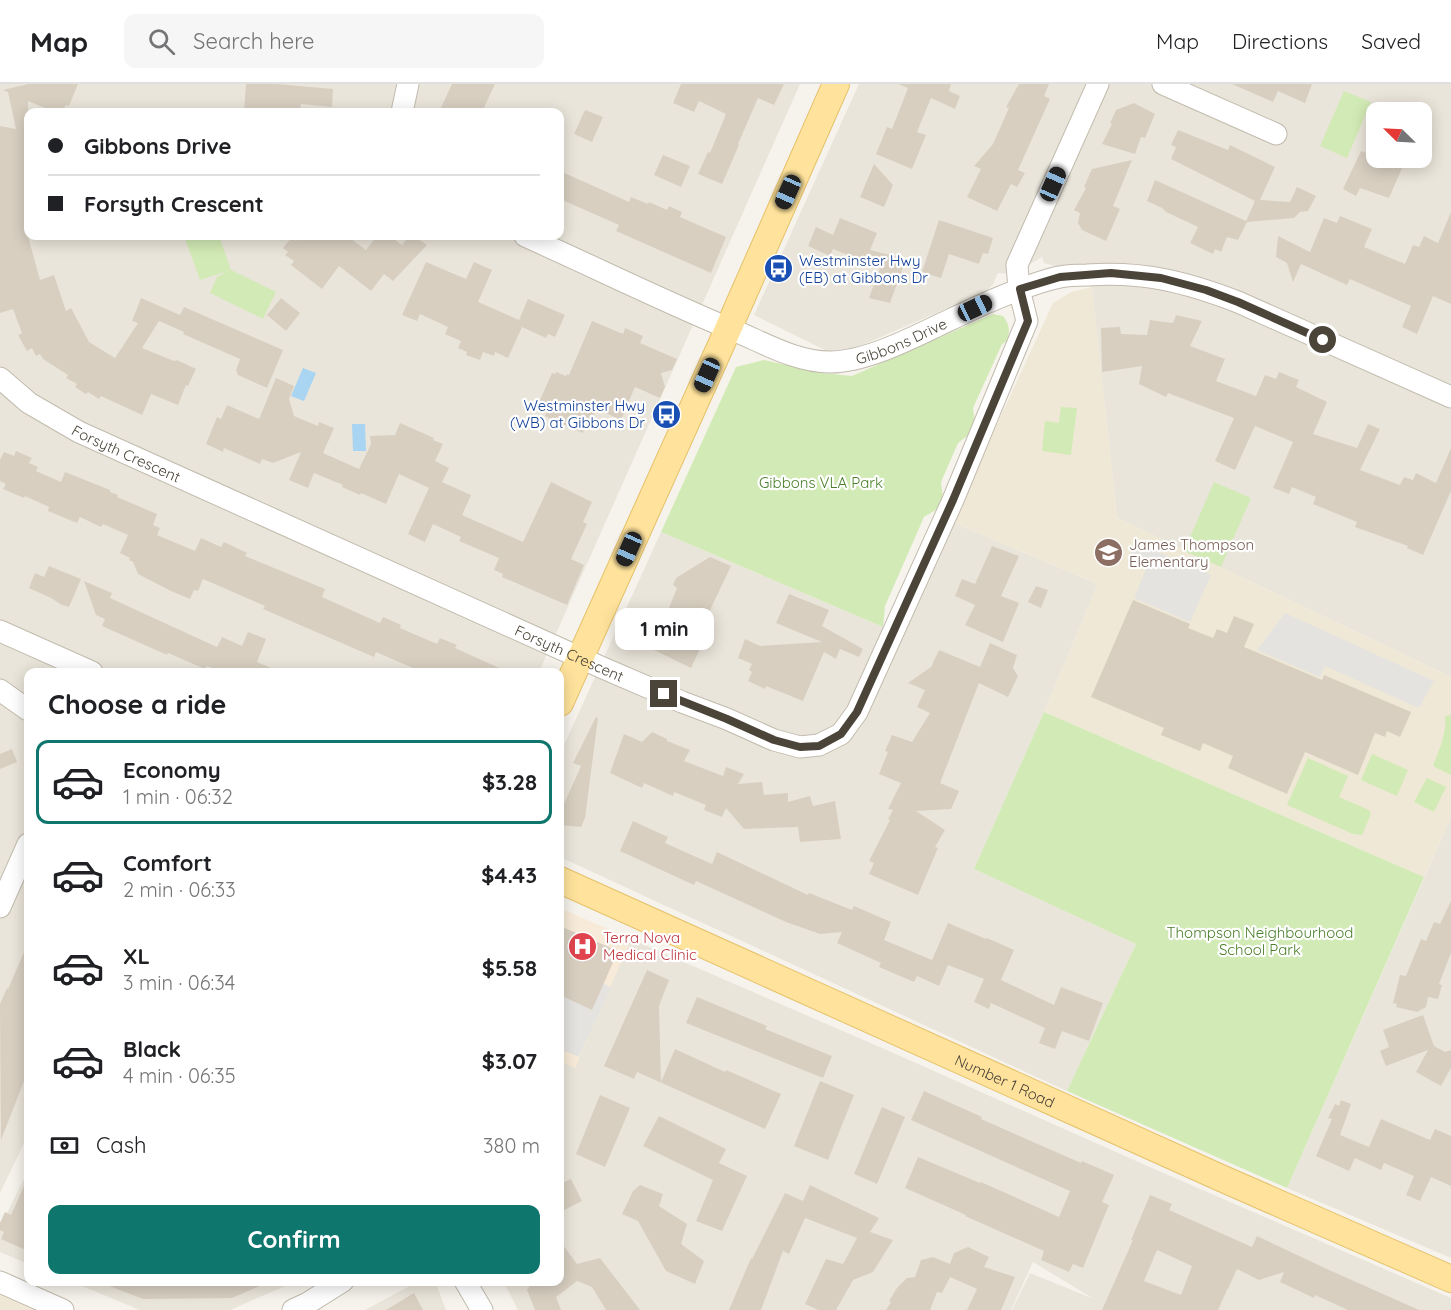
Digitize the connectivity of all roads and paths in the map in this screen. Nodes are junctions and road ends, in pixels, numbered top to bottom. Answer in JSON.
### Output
{"nodes":[{"id":1,"x":408,"y":84,"type":"edge"},
{"id":2,"x":836,"y":84,"type":"edge"},
{"id":3,"x":1098,"y":84,"type":"edge"},
{"id":4,"x":1164,"y":84,"type":"edge"},
{"id":5,"x":403,"y":108,"type":"edge"},
{"id":6,"x":1276,"y":134,"type":"dead end"},
{"id":7,"x":534,"y":240,"type":"edge"},
{"id":8,"x":1020,"y":289,"type":"junction"},
{"id":9,"x":728,"y":328,"type":"junction"},
{"id":10,"x":0,"y":378,"type":"edge"},
{"id":11,"x":1451,"y":397,"type":"edge"},
{"id":12,"x":0,"y":631,"type":"edge"},
{"id":13,"x":580,"y":658,"type":"junction"},
{"id":14,"x":83,"y":668,"type":"edge"},
{"id":15,"x":0,"y":690,"type":"edge"},
{"id":16,"x":564,"y":694,"type":"edge"},
{"id":17,"x":24,"y":707,"type":"edge"},
{"id":18,"x":24,"y":853,"type":"edge"},
{"id":19,"x":564,"y":882,"type":"edge"},
{"id":20,"x":0,"y":907,"type":"edge"},
{"id":21,"x":1451,"y":1279,"type":"edge"},
{"id":22,"x":0,"y":1282,"type":"edge"},
{"id":23,"x":335,"y":1286,"type":"edge"},
{"id":24,"x":468,"y":1286,"type":"edge"},
{"id":25,"x":63,"y":1310,"type":"edge"},
{"id":26,"x":293,"y":1310,"type":"edge"},
{"id":27,"x":482,"y":1310,"type":"edge"}],
"edges":[{"from":1,"to":5,"type":"street"},
{"from":2,"to":9,"type":"main road"},
{"from":3,"to":8,"type":"street","name":"Forsyth Crescent"},
{"from":4,"to":6,"type":"street"},
{"from":7,"to":9,"type":"street","name":"Gibbons Drive"},
{"from":8,"to":9,"type":"street","name":"Gibbons Drive"},
{"from":8,"to":11,"type":"street","name":"Gibbons Drive"},
{"from":8,"to":13,"type":"street","name":"Forsyth Crescent"},
{"from":9,"to":13,"type":"main road"},
{"from":10,"to":13,"type":"street","name":"Forsyth Crescent"},
{"from":12,"to":14,"type":"street"},
{"from":13,"to":16,"type":"main road"},
{"from":15,"to":17,"type":"street"},
{"from":18,"to":20,"type":"street"},
{"from":19,"to":21,"type":"main road","name":"Number 1 Road"},
{"from":22,"to":25,"type":"street"},
{"from":23,"to":26,"type":"street"},
{"from":24,"to":27,"type":"street"}]}
